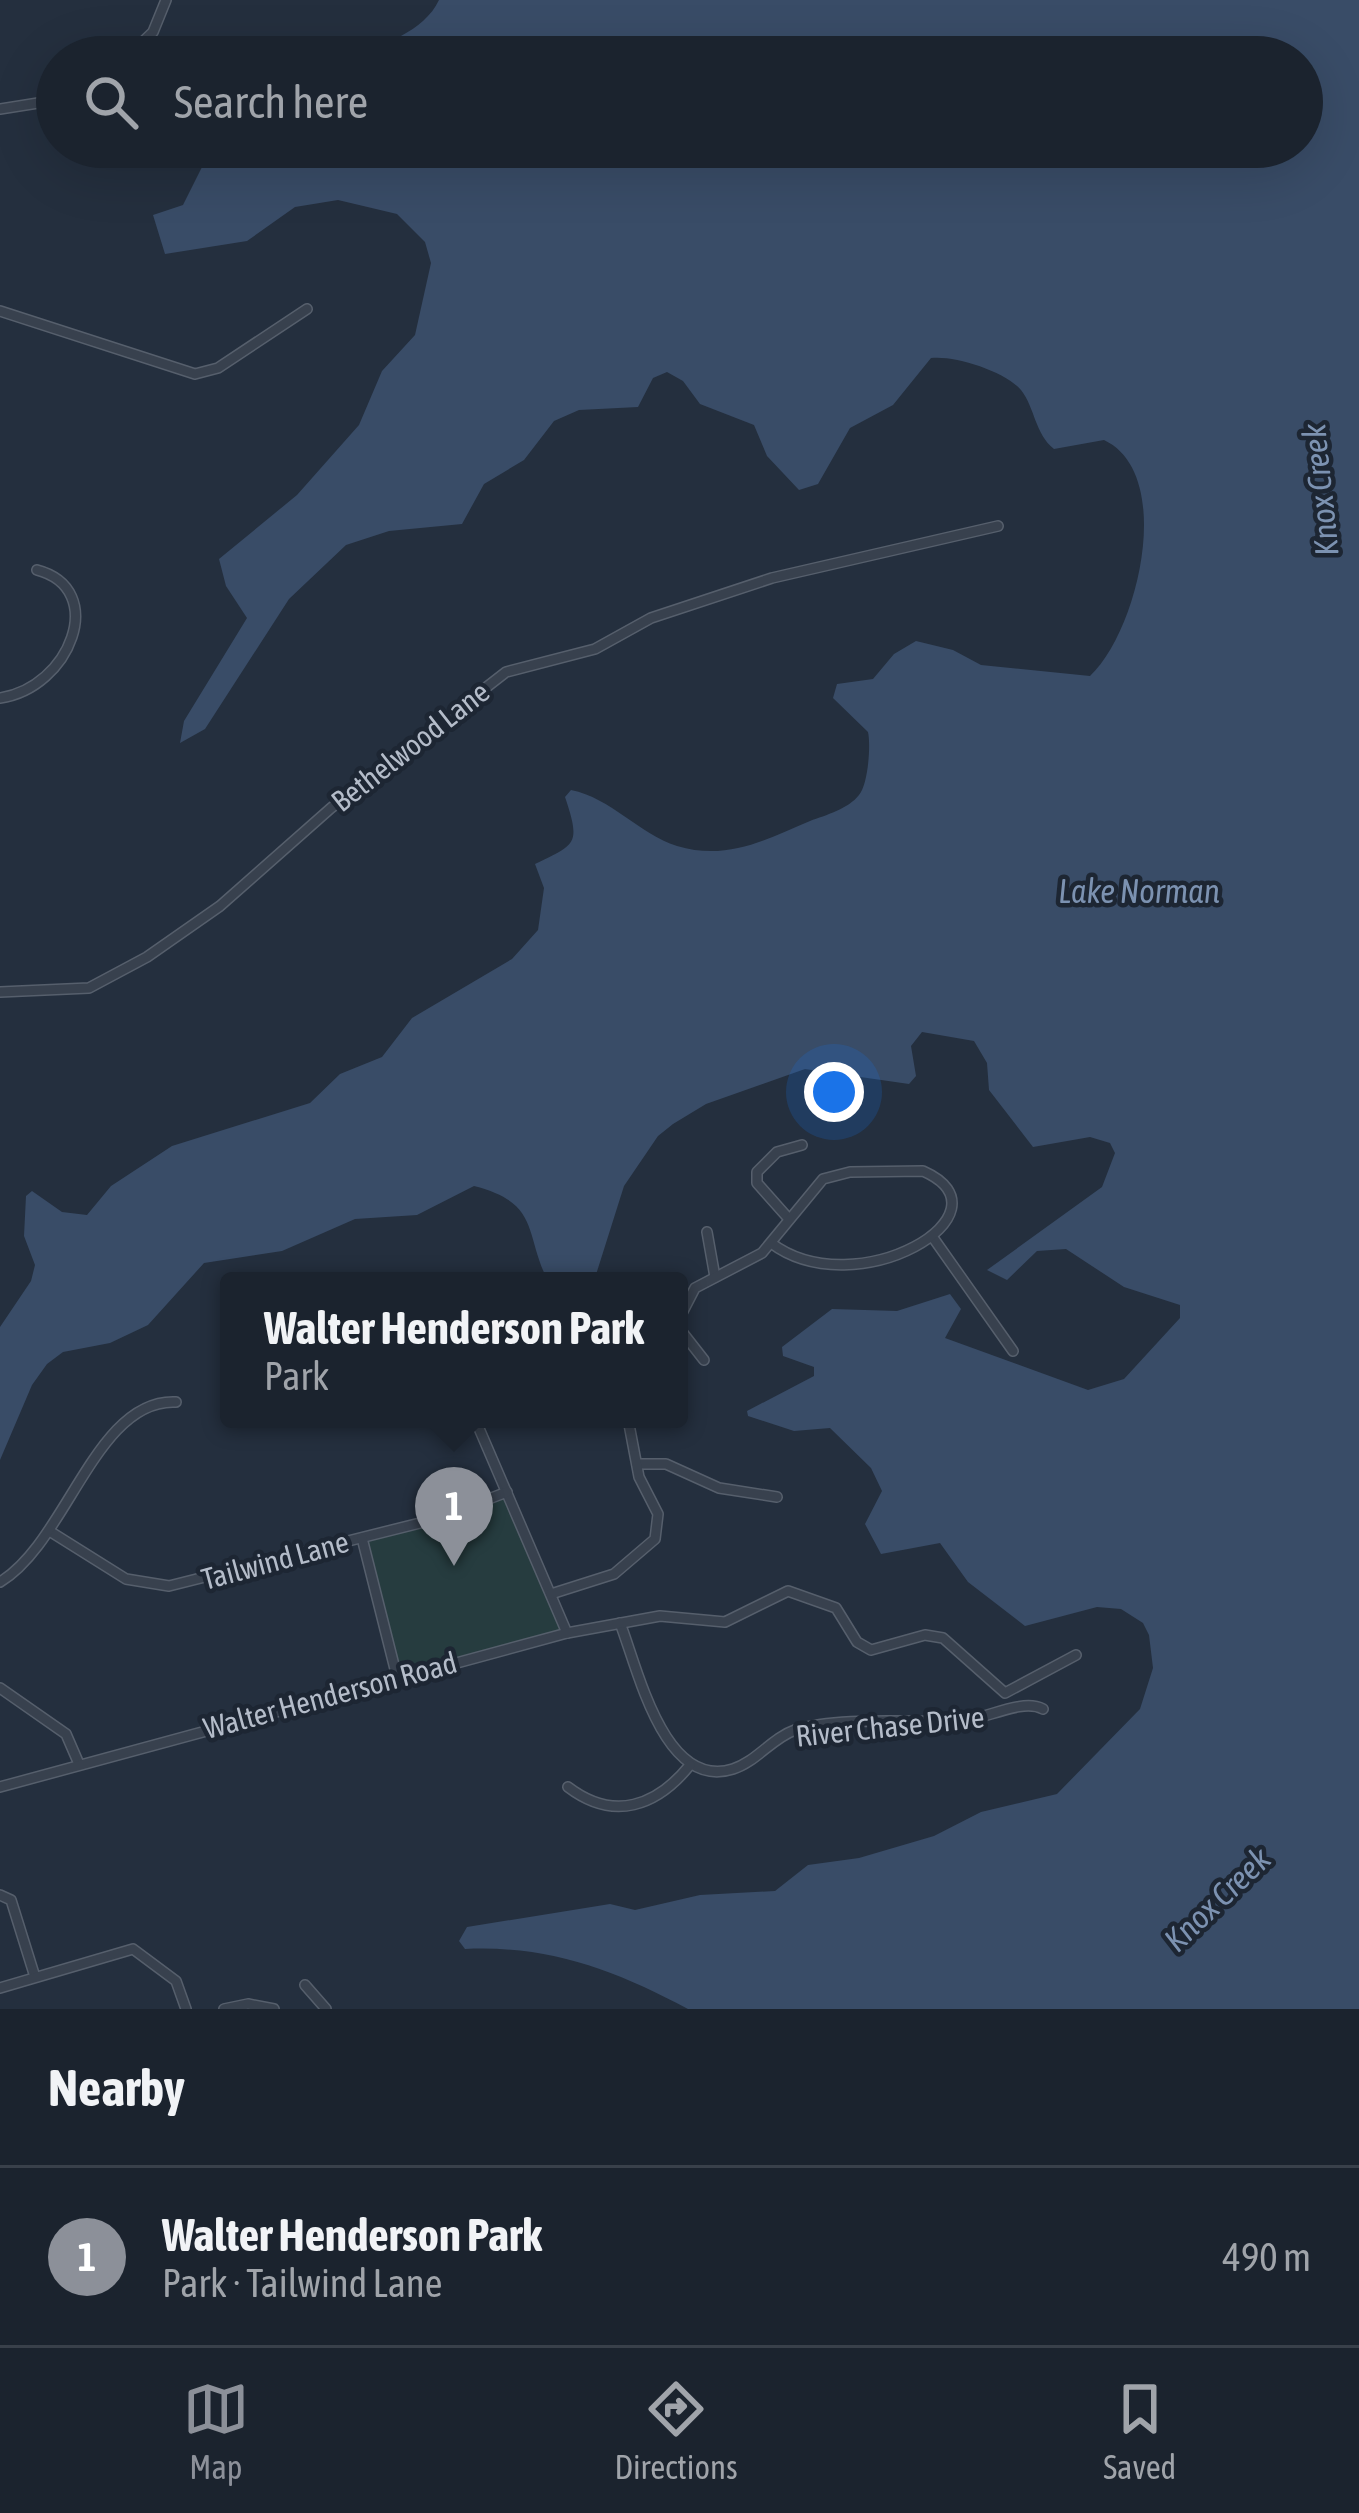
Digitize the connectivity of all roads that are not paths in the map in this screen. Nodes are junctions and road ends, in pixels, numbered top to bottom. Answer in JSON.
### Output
{"nodes":[{"id":1,"x":166,"y":0,"type":"edge"},
{"id":2,"x":149,"y":36,"type":"edge"},
{"id":3,"x":36,"y":103,"type":"edge"},
{"id":4,"x":0,"y":109,"type":"edge"},
{"id":5,"x":0,"y":310,"type":"edge"},
{"id":6,"x":308,"y":310,"type":"dead end"},
{"id":7,"x":998,"y":526,"type":"dead end"},
{"id":8,"x":37,"y":570,"type":"dead end"},
{"id":9,"x":0,"y":698,"type":"edge"},
{"id":10,"x":0,"y":992,"type":"edge"},
{"id":11,"x":802,"y":1144,"type":"dead end"},
{"id":12,"x":789,"y":1219,"type":"junction"},
{"id":13,"x":707,"y":1232,"type":"dead end"},
{"id":14,"x":934,"y":1239,"type":"junction"},
{"id":15,"x":771,"y":1244,"type":"junction"},
{"id":16,"x":715,"y":1277,"type":"junction"},
{"id":17,"x":688,"y":1304,"type":"edge"},
{"id":18,"x":688,"y":1337,"type":"edge"},
{"id":19,"x":1013,"y":1351,"type":"dead end"},
{"id":20,"x":704,"y":1360,"type":"dead end"},
{"id":21,"x":176,"y":1402,"type":"dead end"},
{"id":22,"x":479,"y":1428,"type":"edge"},
{"id":23,"x":630,"y":1428,"type":"edge"},
{"id":24,"x":637,"y":1464,"type":"junction"},
{"id":25,"x":507,"y":1492,"type":"junction"},
{"id":26,"x":777,"y":1497,"type":"dead end"},
{"id":27,"x":51,"y":1532,"type":"junction"},
{"id":28,"x":362,"y":1538,"type":"junction"},
{"id":29,"x":0,"y":1582,"type":"edge"},
{"id":30,"x":551,"y":1594,"type":"junction"},
{"id":31,"x":620,"y":1623,"type":"junction"},
{"id":32,"x":567,"y":1634,"type":"junction"},
{"id":33,"x":1076,"y":1654,"type":"dead end"},
{"id":34,"x":397,"y":1677,"type":"junction"},
{"id":35,"x":0,"y":1688,"type":"edge"},
{"id":36,"x":1043,"y":1709,"type":"dead end"},
{"id":37,"x":79,"y":1764,"type":"junction"},
{"id":38,"x":689,"y":1765,"type":"junction"},
{"id":39,"x":0,"y":1787,"type":"edge"},
{"id":40,"x":568,"y":1787,"type":"dead end"},
{"id":41,"x":0,"y":1895,"type":"edge"},
{"id":42,"x":34,"y":1977,"type":"junction"},
{"id":43,"x":305,"y":1985,"type":"dead end"},
{"id":44,"x":0,"y":1988,"type":"edge"},
{"id":45,"x":186,"y":2009,"type":"edge"},
{"id":46,"x":224,"y":2009,"type":"edge"},
{"id":47,"x":274,"y":2009,"type":"edge"},
{"id":48,"x":326,"y":2009,"type":"edge"}],
"edges":[{"from":1,"to":2,"type":"street"},
{"from":3,"to":4,"type":"street"},
{"from":5,"to":6,"type":"street"},
{"from":7,"to":10,"type":"street","name":"Bethelwood Lane"},
{"from":8,"to":9,"type":"street"},
{"from":11,"to":12,"type":"street"},
{"from":12,"to":14,"type":"street"},
{"from":12,"to":15,"type":"street"},
{"from":13,"to":16,"type":"street"},
{"from":14,"to":15,"type":"street"},
{"from":14,"to":19,"type":"street"},
{"from":15,"to":16,"type":"street"},
{"from":16,"to":17,"type":"street"},
{"from":18,"to":20,"type":"street"},
{"from":21,"to":27,"type":"street"},
{"from":22,"to":25,"type":"street"},
{"from":23,"to":24,"type":"street"},
{"from":24,"to":26,"type":"street"},
{"from":24,"to":30,"type":"street"},
{"from":25,"to":28,"type":"street","name":"Tailwind Lane"},
{"from":25,"to":30,"type":"street"},
{"from":27,"to":28,"type":"street","name":"Tailwind Lane"},
{"from":27,"to":29,"type":"street"},
{"from":28,"to":34,"type":"street"},
{"from":30,"to":32,"type":"street"},
{"from":31,"to":32,"type":"street","name":"Walter Henderson Road"},
{"from":31,"to":33,"type":"street","name":"Walter Henderson Road"},
{"from":31,"to":38,"type":"street"},
{"from":32,"to":34,"type":"street","name":"Walter Henderson Road"},
{"from":34,"to":37,"type":"street","name":"Walter Henderson Road"},
{"from":35,"to":37,"type":"street"},
{"from":36,"to":38,"type":"street","name":"River Chase Drive"},
{"from":37,"to":39,"type":"street","name":"Walter Henderson Road"},
{"from":38,"to":40,"type":"street"},
{"from":41,"to":42,"type":"street"},
{"from":42,"to":44,"type":"street"},
{"from":42,"to":45,"type":"street"},
{"from":43,"to":48,"type":"street"},
{"from":46,"to":47,"type":"street"}]}
